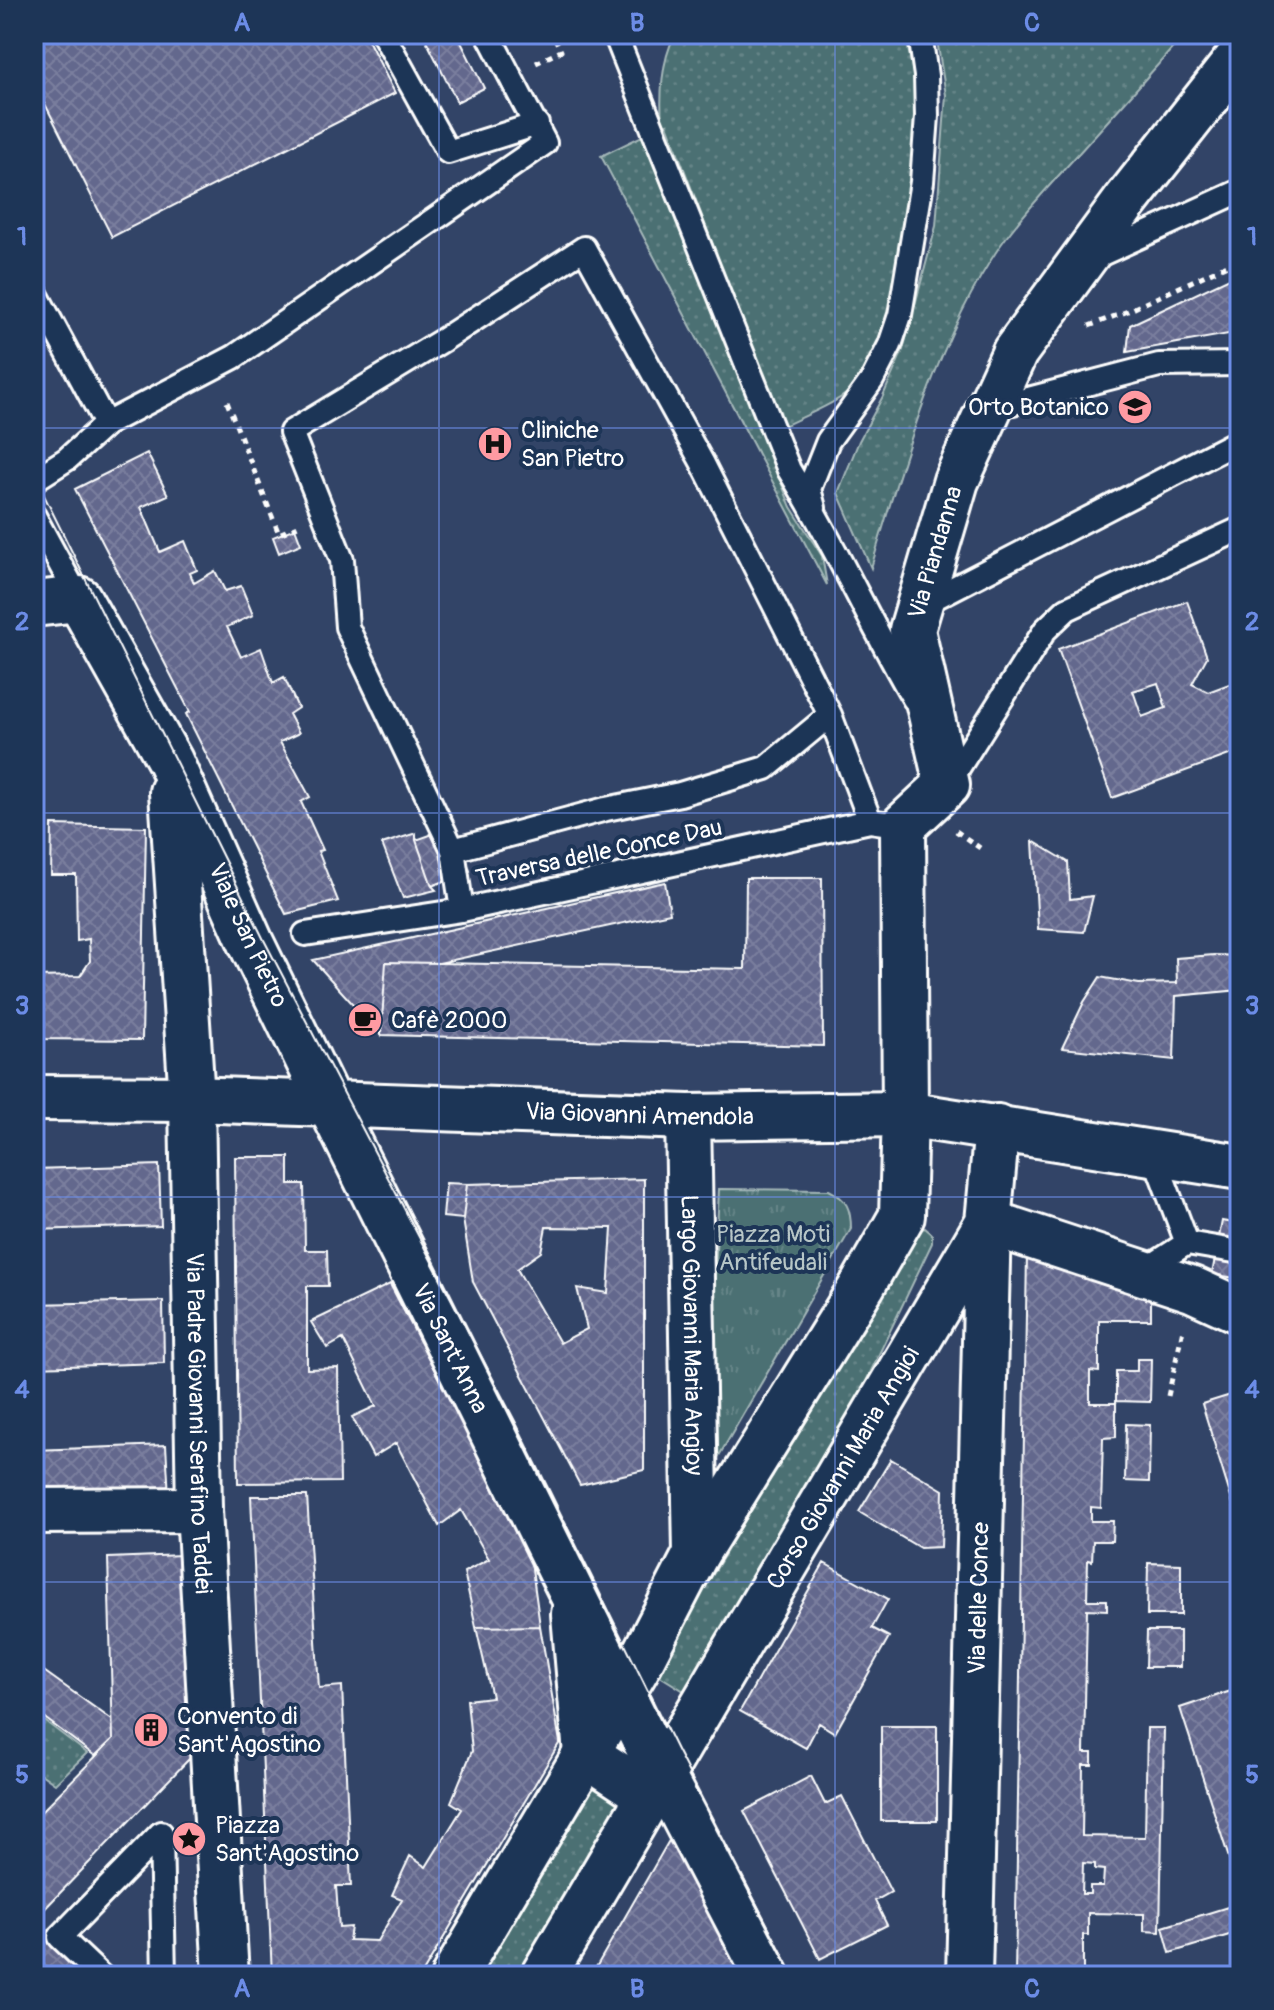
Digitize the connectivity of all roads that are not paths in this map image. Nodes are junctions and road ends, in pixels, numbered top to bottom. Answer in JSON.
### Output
{"nodes":[{"id":1,"x":383,"y":34,"type":"edge"},
{"id":2,"x":488,"y":34,"type":"edge"},
{"id":3,"x":615,"y":34,"type":"edge"},
{"id":4,"x":920,"y":34,"type":"edge"},
{"id":5,"x":1240,"y":56,"type":"edge"},
{"id":6,"x":537,"y":124,"type":"junction"},
{"id":7,"x":1240,"y":191,"type":"edge"},
{"id":8,"x":1079,"y":264,"type":"junction"},
{"id":9,"x":34,"y":290,"type":"edge"},
{"id":10,"x":1240,"y":364,"type":"edge"},
{"id":11,"x":990,"y":409,"type":"junction"},
{"id":12,"x":106,"y":424,"type":"junction"},
{"id":13,"x":1240,"y":440,"type":"edge"},
{"id":14,"x":34,"y":480,"type":"edge"},
{"id":15,"x":816,"y":513,"type":"junction"},
{"id":16,"x":34,"y":516,"type":"edge"},
{"id":17,"x":1240,"y":529,"type":"edge"},
{"id":18,"x":79,"y":599,"type":"junction"},
{"id":19,"x":34,"y":604,"type":"edge"},
{"id":20,"x":920,"y":605,"type":"junction"},
{"id":21,"x":830,"y":715,"type":"junction"},
{"id":22,"x":937,"y":740,"type":"junction"},
{"id":23,"x":170,"y":761,"type":"junction"},
{"id":24,"x":948,"y":805,"type":"junction"},
{"id":25,"x":886,"y":824,"type":"junction"},
{"id":26,"x":453,"y":850,"type":"junction"},
{"id":27,"x":462,"y":910,"type":"junction"},
{"id":28,"x":305,"y":934,"type":"dead end"},
{"id":29,"x":34,"y":1098,"type":"edge"},
{"id":30,"x":192,"y":1099,"type":"junction"},
{"id":31,"x":330,"y":1105,"type":"junction"},
{"id":32,"x":905,"y":1114,"type":"junction"},
{"id":33,"x":688,"y":1117,"type":"junction"},
{"id":34,"x":997,"y":1127,"type":"junction"},
{"id":35,"x":1153,"y":1153,"type":"junction"},
{"id":36,"x":1240,"y":1167,"type":"edge"},
{"id":37,"x":988,"y":1222,"type":"junction"},
{"id":38,"x":1187,"y":1243,"type":"junction"},
{"id":39,"x":1240,"y":1252,"type":"edge"},
{"id":40,"x":1142,"y":1272,"type":"junction"},
{"id":41,"x":1240,"y":1311,"type":"edge"},
{"id":42,"x":199,"y":1510,"type":"junction"},
{"id":43,"x":34,"y":1511,"type":"edge"},
{"id":44,"x":696,"y":1554,"type":"junction"},
{"id":45,"x":571,"y":1590,"type":"junction"},
{"id":46,"x":623,"y":1692,"type":"junction"},
{"id":47,"x":586,"y":1754,"type":"junction"},
{"id":48,"x":656,"y":1785,"type":"junction"},
{"id":49,"x":101,"y":1976,"type":"edge"},
{"id":50,"x":164,"y":1976,"type":"edge"},
{"id":51,"x":226,"y":1976,"type":"edge"},
{"id":52,"x":454,"y":1976,"type":"edge"},
{"id":53,"x":543,"y":1976,"type":"edge"},
{"id":54,"x":767,"y":1976,"type":"edge"},
{"id":55,"x":969,"y":1976,"type":"edge"}],
"edges":[{"from":1,"to":6,"type":"lane"},
{"from":2,"to":6,"type":"lane"},
{"from":3,"to":15,"type":"lane"},
{"from":4,"to":15,"type":"lane"},
{"from":5,"to":8,"type":"street","name":"Via Piandanna"},
{"from":6,"to":12,"type":"lane"},
{"from":7,"to":8,"type":"lane"},
{"from":8,"to":11,"type":"street","name":"Via Piandanna"},
{"from":9,"to":12,"type":"lane"},
{"from":10,"to":11,"type":"lane"},
{"from":11,"to":20,"type":"street","name":"Via Piandanna"},
{"from":12,"to":14,"type":"lane"},
{"from":13,"to":20,"type":"lane"},
{"from":15,"to":22,"type":"lane"},
{"from":16,"to":18,"type":"lane","name":"Viale San Pietro"},
{"from":17,"to":24,"type":"lane"},
{"from":18,"to":19,"type":"street"},
{"from":18,"to":23,"type":"street","name":"Viale San Pietro"},
{"from":20,"to":22,"type":"street","name":"Via Piandanna"},
{"from":21,"to":25,"type":"lane"},
{"from":21,"to":26,"type":"lane"},
{"from":21,"to":26,"type":"lane"},
{"from":22,"to":24,"type":"street","name":"Via Piandanna"},
{"from":23,"to":30,"type":"street","name":"Viale San Pietro"},
{"from":23,"to":31,"type":"street","name":"Viale San Pietro"},
{"from":24,"to":25,"type":"street"},
{"from":25,"to":27,"type":"lane","name":"Traversa delle Conce Dau"},
{"from":25,"to":32,"type":"street"},
{"from":26,"to":27,"type":"lane"},
{"from":27,"to":28,"type":"lane","name":"Traversa delle Conce Dau"},
{"from":29,"to":30,"type":"street","name":"Via Giovanni Amendola"},
{"from":30,"to":31,"type":"street","name":"Via Giovanni Amendola"},
{"from":30,"to":42,"type":"street","name":"Via Padre Giovanni Serafino Taddei"},
{"from":31,"to":33,"type":"street","name":"Via Giovanni Amendola"},
{"from":31,"to":45,"type":"street","name":"Via Sant'Anna"},
{"from":32,"to":33,"type":"street","name":"Via Giovanni Amendola"},
{"from":32,"to":34,"type":"street","name":"Via Giovanni Amendola"},
{"from":32,"to":44,"type":"street"},
{"from":33,"to":44,"type":"street","name":"Largo Giovanni Maria Angioy"},
{"from":34,"to":35,"type":"street","name":"Via Giovanni Amendola"},
{"from":34,"to":37,"type":"street","name":"Corso Giovanni Maria Angioi"},
{"from":35,"to":36,"type":"street","name":"Via Giovanni Amendola"},
{"from":35,"to":38,"type":"lane"},
{"from":37,"to":40,"type":"street"},
{"from":37,"to":48,"type":"street","name":"Corso Giovanni Maria Angioi"},
{"from":37,"to":55,"type":"street","name":"Via delle Conce"},
{"from":38,"to":39,"type":"lane"},
{"from":38,"to":40,"type":"lane"},
{"from":40,"to":41,"type":"street"},
{"from":42,"to":43,"type":"street"},
{"from":42,"to":51,"type":"street","name":"Via Padre Giovanni Serafino Taddei"},
{"from":44,"to":46,"type":"street"},
{"from":45,"to":46,"type":"street","name":"Via Sant'Anna"},
{"from":45,"to":47,"type":"street","name":"Via Sant'Anna"},
{"from":46,"to":47,"type":"street"},
{"from":46,"to":48,"type":"street","name":"Via Sant'Anna"},
{"from":47,"to":48,"type":"street"},
{"from":47,"to":52,"type":"street"},
{"from":48,"to":53,"type":"street","name":"Corso Giovanni Maria Angioi"},
{"from":48,"to":54,"type":"street","name":"Via Sant'Anna"},
{"from":49,"to":50,"type":"lane"}]}
